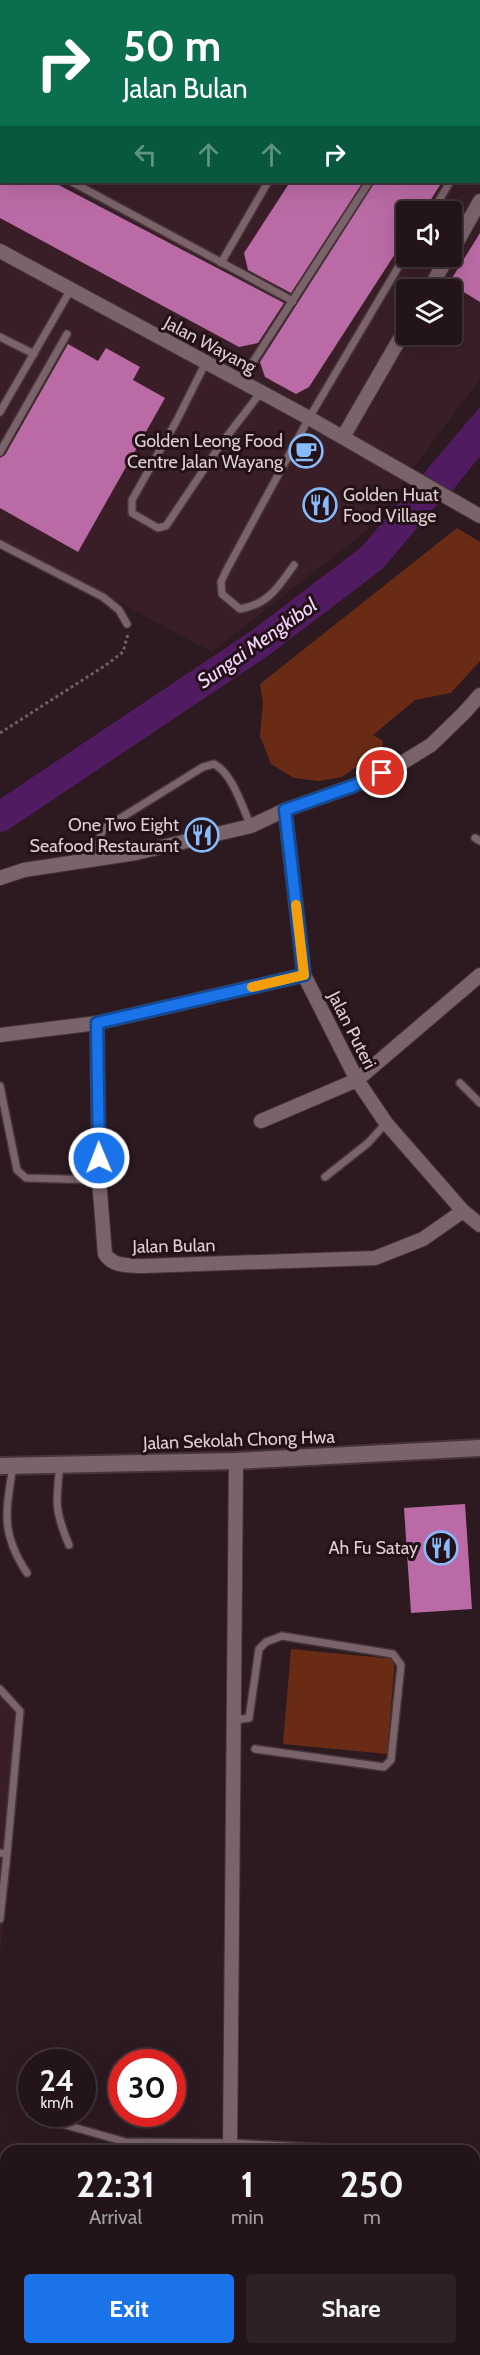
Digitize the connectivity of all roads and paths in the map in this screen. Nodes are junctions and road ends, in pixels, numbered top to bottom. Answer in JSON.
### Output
{"nodes":[{"id":1,"x":74,"y":183,"type":"edge"},
{"id":2,"x":267,"y":183,"type":"edge"},
{"id":3,"x":368,"y":183,"type":"edge"},
{"id":4,"x":449,"y":183,"type":"edge"},
{"id":5,"x":439,"y":201,"type":"edge"},
{"id":6,"x":480,"y":201,"type":"edge"},
{"id":7,"x":462,"y":233,"type":"edge"},
{"id":8,"x":0,"y":251,"type":"edge"},
{"id":9,"x":221,"y":263,"type":"junction"},
{"id":10,"x":398,"y":267,"type":"edge"},
{"id":11,"x":71,"y":289,"type":"junction"},
{"id":12,"x":293,"y":301,"type":"junction"},
{"id":13,"x":67,"y":334,"type":"dead end"},
{"id":14,"x":0,"y":337,"type":"edge"},
{"id":15,"x":396,"y":345,"type":"edge"},
{"id":16,"x":34,"y":354,"type":"junction"},
{"id":17,"x":206,"y":362,"type":"junction"},
{"id":18,"x":249,"y":368,"type":"dead end"},
{"id":19,"x":261,"y":392,"type":"junction"},
{"id":20,"x":0,"y":412,"type":"edge"},
{"id":21,"x":309,"y":418,"type":"junction"},
{"id":22,"x":343,"y":437,"type":"junction"},
{"id":23,"x":0,"y":452,"type":"edge"},
{"id":24,"x":480,"y":516,"type":"edge"},
{"id":25,"x":0,"y":544,"type":"edge"},
{"id":26,"x":294,"y":565,"type":"dead end"},
{"id":27,"x":127,"y":624,"type":"joint"},
{"id":28,"x":480,"y":694,"type":"edge"},
{"id":29,"x":0,"y":733,"type":"edge"},
{"id":30,"x":285,"y":810,"type":"junction"},
{"id":31,"x":251,"y":826,"type":"junction"},
{"id":32,"x":93,"y":860,"type":"junction"},
{"id":33,"x":0,"y":878,"type":"edge"},
{"id":34,"x":304,"y":975,"type":"junction"},
{"id":35,"x":480,"y":975,"type":"edge"},
{"id":36,"x":97,"y":1023,"type":"junction"},
{"id":37,"x":0,"y":1035,"type":"edge"},
{"id":38,"x":357,"y":1080,"type":"junction"},
{"id":39,"x":460,"y":1083,"type":"dead end"},
{"id":40,"x":0,"y":1086,"type":"edge"},
{"id":41,"x":480,"y":1103,"type":"edge"},
{"id":42,"x":261,"y":1121,"type":"dead end"},
{"id":43,"x":386,"y":1123,"type":"junction"},
{"id":44,"x":325,"y":1177,"type":"dead end"},
{"id":45,"x":99,"y":1180,"type":"junction"},
{"id":46,"x":463,"y":1212,"type":"junction"},
{"id":47,"x":480,"y":1225,"type":"edge"},
{"id":48,"x":480,"y":1449,"type":"edge"},
{"id":49,"x":236,"y":1461,"type":"junction"},
{"id":50,"x":60,"y":1465,"type":"junction"},
{"id":51,"x":6,"y":1466,"type":"edge"},
{"id":52,"x":3,"y":1523,"type":"edge"},
{"id":53,"x":69,"y":1545,"type":"dead end"},
{"id":54,"x":27,"y":1573,"type":"dead end"},
{"id":55,"x":0,"y":1689,"type":"edge"},
{"id":56,"x":234,"y":1719,"type":"junction"},
{"id":57,"x":255,"y":1749,"type":"dead end"},
{"id":58,"x":3,"y":1853,"type":"edge"},
{"id":59,"x":0,"y":1919,"type":"edge"},
{"id":60,"x":73,"y":2127,"type":"edge"},
{"id":61,"x":188,"y":2145,"type":"edge"},
{"id":62,"x":230,"y":2145,"type":"edge"}],
"edges":[{"from":1,"to":9,"type":"lane"},
{"from":2,"to":9,"type":"lane"},
{"from":3,"to":12,"type":"lane"},
{"from":4,"to":5,"type":"lane"},
{"from":6,"to":7,"type":"street"},
{"from":8,"to":11,"type":"street","name":"Jalan Wayang"},
{"from":9,"to":12,"type":"lane"},
{"from":10,"to":21,"type":"lane"},
{"from":11,"to":16,"type":"lane"},
{"from":11,"to":17,"type":"street","name":"Jalan Wayang"},
{"from":12,"to":18,"type":"lane"},
{"from":13,"to":23,"type":"lane"},
{"from":14,"to":16,"type":"lane"},
{"from":15,"to":22,"type":"street"},
{"from":16,"to":20,"type":"lane"},
{"from":17,"to":19,"type":"street","name":"Jalan Wayang"},
{"from":17,"to":19,"type":"lane"},
{"from":19,"to":21,"type":"street","name":"Jalan Wayang"},
{"from":21,"to":22,"type":"street","name":"Jalan Wayang"},
{"from":21,"to":26,"type":"lane"},
{"from":22,"to":24,"type":"street","name":"Jalan Wayang"},
{"from":25,"to":27,"type":"lane"},
{"from":27,"to":29,"type":"path"},
{"from":28,"to":30,"type":"street"},
{"from":30,"to":31,"type":"street"},
{"from":30,"to":34,"type":"street","name":"Jalan Puteri"},
{"from":31,"to":32,"type":"street"},
{"from":31,"to":32,"type":"lane"},
{"from":32,"to":33,"type":"street"},
{"from":34,"to":36,"type":"street"},
{"from":34,"to":38,"type":"street","name":"Jalan Puteri"},
{"from":35,"to":38,"type":"street"},
{"from":36,"to":37,"type":"street"},
{"from":36,"to":45,"type":"street","name":"Jalan Bulan"},
{"from":38,"to":42,"type":"street"},
{"from":38,"to":43,"type":"street","name":"Jalan Puteri"},
{"from":39,"to":41,"type":"lane"},
{"from":40,"to":45,"type":"lane"},
{"from":43,"to":44,"type":"lane"},
{"from":43,"to":46,"type":"street","name":"Jalan Puteri"},
{"from":45,"to":46,"type":"street","name":"Jalan Bulan"},
{"from":46,"to":47,"type":"street","name":"Jalan Puteri"},
{"from":48,"to":49,"type":"street","name":"Jalan Sekolah Chong Hwa"},
{"from":49,"to":50,"type":"street","name":"Jalan Sekolah Chong Hwa"},
{"from":49,"to":56,"type":"street"},
{"from":50,"to":51,"type":"street","name":"Jalan Sekolah Chong Hwa"},
{"from":50,"to":53,"type":"lane"},
{"from":51,"to":52,"type":"lane"},
{"from":52,"to":54,"type":"lane"},
{"from":55,"to":58,"type":"lane"},
{"from":56,"to":57,"type":"lane"},
{"from":56,"to":62,"type":"street"},
{"from":58,"to":59,"type":"lane"},
{"from":60,"to":61,"type":"lane"}]}
